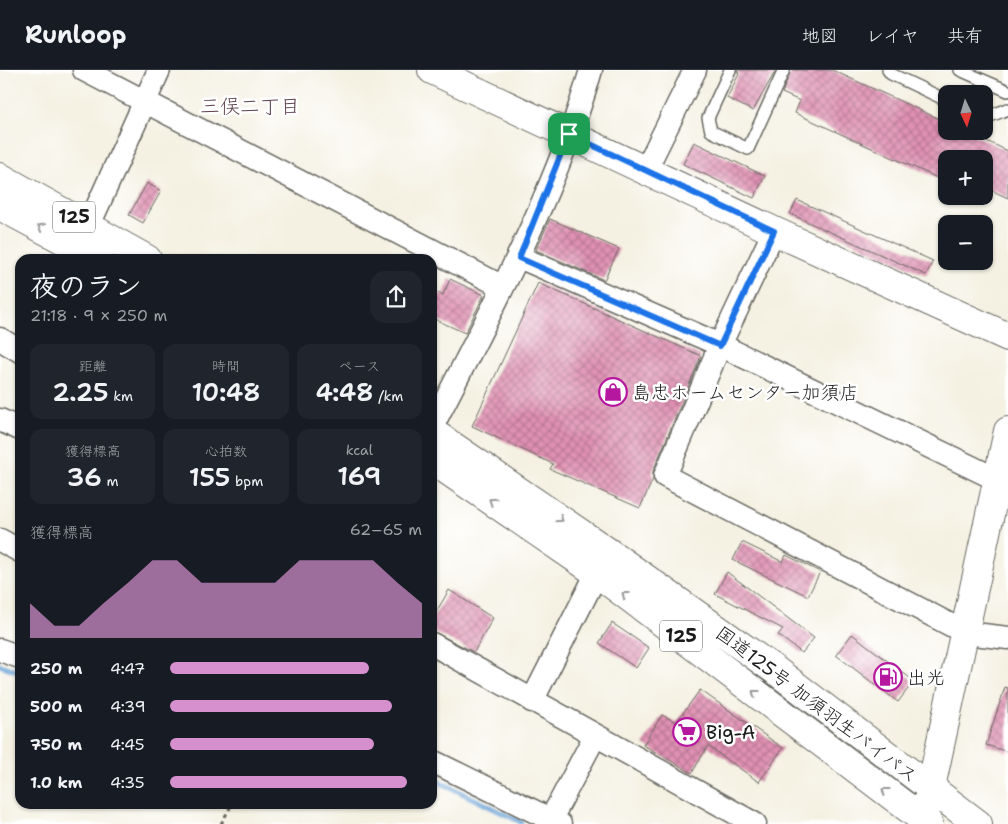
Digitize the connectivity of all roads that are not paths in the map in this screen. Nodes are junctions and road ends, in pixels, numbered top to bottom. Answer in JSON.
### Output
{"nodes":[{"id":1,"x":84,"y":70,"type":"edge"},
{"id":2,"x":159,"y":70,"type":"edge"},
{"id":3,"x":432,"y":70,"type":"edge"},
{"id":4,"x":591,"y":70,"type":"edge"},
{"id":5,"x":695,"y":70,"type":"edge"},
{"id":6,"x":730,"y":70,"type":"edge"},
{"id":7,"x":784,"y":70,"type":"edge"},
{"id":8,"x":888,"y":70,"type":"edge"},
{"id":9,"x":960,"y":70,"type":"edge"},
{"id":10,"x":1008,"y":91,"type":"edge"},
{"id":11,"x":938,"y":96,"type":"edge"},
{"id":12,"x":145,"y":102,"type":"junction"},
{"id":13,"x":1008,"y":109,"type":"edge"},
{"id":14,"x":993,"y":115,"type":"edge"},
{"id":15,"x":569,"y":134,"type":"junction"},
{"id":16,"x":646,"y":169,"type":"junction"},
{"id":17,"x":0,"y":177,"type":"edge"},
{"id":18,"x":0,"y":206,"type":"edge"},
{"id":19,"x":774,"y":231,"type":"junction"},
{"id":20,"x":77,"y":243,"type":"edge"},
{"id":21,"x":92,"y":254,"type":"edge"},
{"id":22,"x":125,"y":254,"type":"edge"},
{"id":23,"x":519,"y":258,"type":"junction"},
{"id":24,"x":503,"y":287,"type":"junction"},
{"id":25,"x":1008,"y":336,"type":"edge"},
{"id":26,"x":0,"y":339,"type":"edge"},
{"id":27,"x":720,"y":346,"type":"junction"},
{"id":28,"x":15,"y":347,"type":"edge"},
{"id":29,"x":437,"y":417,"type":"edge"},
{"id":30,"x":0,"y":420,"type":"edge"},
{"id":31,"x":15,"y":426,"type":"edge"},
{"id":32,"x":1008,"y":430,"type":"edge"},
{"id":33,"x":437,"y":435,"type":"edge"},
{"id":34,"x":437,"y":463,"type":"edge"},
{"id":35,"x":996,"y":479,"type":"junction"},
{"id":36,"x":0,"y":540,"type":"edge"},
{"id":37,"x":15,"y":548,"type":"edge"},
{"id":38,"x":597,"y":573,"type":"junction"},
{"id":39,"x":966,"y":633,"type":"junction"},
{"id":40,"x":1008,"y":638,"type":"edge"},
{"id":41,"x":437,"y":647,"type":"edge"},
{"id":42,"x":0,"y":650,"type":"edge"},
{"id":43,"x":15,"y":655,"type":"edge"},
{"id":44,"x":532,"y":701,"type":"junction"},
{"id":45,"x":594,"y":736,"type":"junction"},
{"id":46,"x":437,"y":764,"type":"edge"},
{"id":47,"x":930,"y":790,"type":"junction"},
{"id":48,"x":544,"y":821,"type":"edge"},
{"id":49,"x":925,"y":823,"type":"edge"},
{"id":50,"x":754,"y":824,"type":"edge"},
{"id":51,"x":978,"y":824,"type":"edge"}],
"edges":[{"from":1,"to":12,"type":"street"},
{"from":2,"to":12,"type":"street"},
{"from":3,"to":15,"type":"main road"},
{"from":4,"to":15,"type":"street"},
{"from":5,"to":16,"type":"street"},
{"from":6,"to":7,"type":"lane"},
{"from":8,"to":11,"type":"lane"},
{"from":9,"to":10,"type":"lane"},
{"from":12,"to":20,"type":"street"},
{"from":12,"to":24,"type":"street"},
{"from":13,"to":14,"type":"lane"},
{"from":15,"to":16,"type":"main road"},
{"from":15,"to":23,"type":"street"},
{"from":16,"to":19,"type":"main road"},
{"from":17,"to":20,"type":"main road","number":"125"},
{"from":20,"to":18,"type":"main road","number":"125","one_way":true},
{"from":19,"to":25,"type":"main road"},
{"from":19,"to":27,"type":"street"},
{"from":20,"to":21,"type":"main road","number":"125"},
{"from":20,"to":22,"type":"main road","number":"125"},
{"from":23,"to":24,"type":"street"},
{"from":23,"to":27,"type":"street"},
{"from":24,"to":29,"type":"street"},
{"from":26,"to":28,"type":"street"},
{"from":27,"to":35,"type":"street"},
{"from":27,"to":39,"type":"street"},
{"from":30,"to":31,"type":"street"},
{"from":32,"to":35,"type":"main road"},
{"from":33,"to":47,"type":"main road","name":"国道125号 加須羽生バイパス","number":"125","one_way":true},
{"from":38,"to":34,"type":"main road","name":"国道125号 加須羽生バイパス","number":"125","one_way":true},
{"from":35,"to":39,"type":"main road"},
{"from":36,"to":37,"type":"street"},
{"from":38,"to":44,"type":"street"},
{"from":49,"to":38,"type":"main road","name":"国道125号 加須羽生バイパス","number":"125","one_way":true},
{"from":39,"to":40,"type":"street"},
{"from":39,"to":47,"type":"main road"},
{"from":41,"to":44,"type":"street"},
{"from":42,"to":43,"type":"street"},
{"from":44,"to":45,"type":"street"},
{"from":45,"to":48,"type":"street"},
{"from":45,"to":50,"type":"street"},
{"from":46,"to":48,"type":"street"},
{"from":47,"to":49,"type":"main road"},
{"from":47,"to":51,"type":"main road","name":"国道125号 加須羽生バイパス","number":"125"}]}
